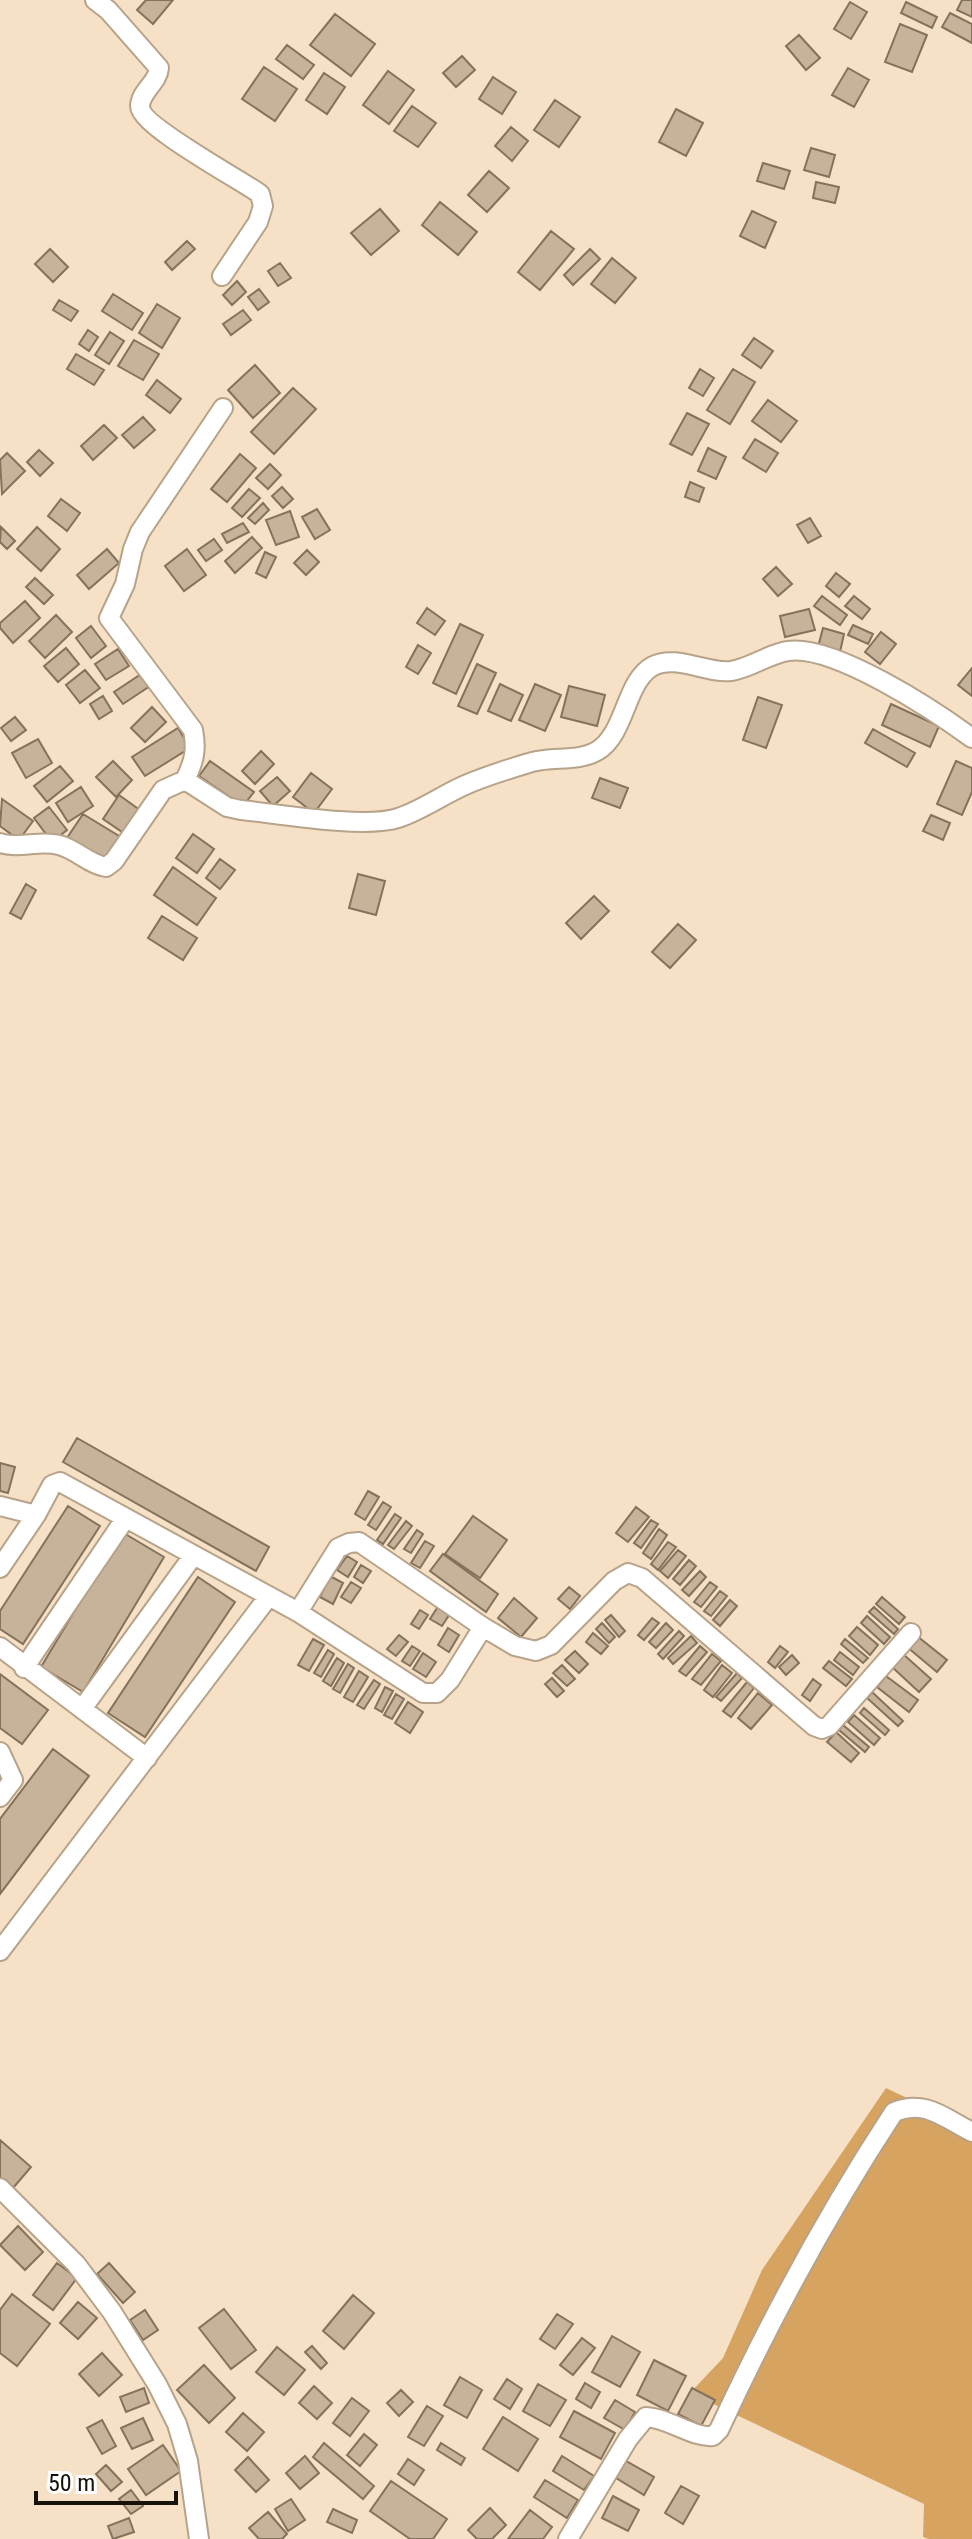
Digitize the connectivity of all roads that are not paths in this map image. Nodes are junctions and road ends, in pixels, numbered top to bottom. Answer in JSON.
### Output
{"nodes":[{"id":1,"x":95,"y":0,"type":"edge"},
{"id":2,"x":222,"y":276,"type":"dead end"},
{"id":3,"x":223,"y":408,"type":"dead end"},
{"id":4,"x":972,"y":738,"type":"edge"},
{"id":5,"x":185,"y":780,"type":"junction"},
{"id":6,"x":0,"y":843,"type":"edge"},
{"id":7,"x":0,"y":1506,"type":"edge"},
{"id":8,"x":36,"y":1515,"type":"junction"},
{"id":9,"x":125,"y":1519,"type":"junction"},
{"id":10,"x":193,"y":1556,"type":"junction"},
{"id":11,"x":0,"y":1568,"type":"edge"},
{"id":12,"x":269,"y":1596,"type":"junction"},
{"id":13,"x":298,"y":1612,"type":"junction"},
{"id":14,"x":483,"y":1627,"type":"junction"},
{"id":15,"x":911,"y":1633,"type":"dead end"},
{"id":16,"x":0,"y":1647,"type":"edge"},
{"id":17,"x":24,"y":1668,"type":"junction"},
{"id":18,"x":82,"y":1709,"type":"junction"},
{"id":19,"x":0,"y":1752,"type":"edge"},
{"id":20,"x":147,"y":1758,"type":"junction"},
{"id":21,"x":0,"y":1797,"type":"edge"},
{"id":22,"x":0,"y":1951,"type":"edge"},
{"id":23,"x":972,"y":2132,"type":"edge"},
{"id":24,"x":0,"y":2188,"type":"edge"},
{"id":25,"x":199,"y":2539,"type":"edge"},
{"id":26,"x":568,"y":2539,"type":"edge"}],
"edges":[{"from":1,"to":2,"type":"street"},
{"from":3,"to":5,"type":"street"},
{"from":4,"to":5,"type":"street"},
{"from":5,"to":6,"type":"street"},
{"from":7,"to":8,"type":"street"},
{"from":8,"to":9,"type":"street"},
{"from":8,"to":11,"type":"street"},
{"from":9,"to":10,"type":"street"},
{"from":9,"to":17,"type":"street"},
{"from":10,"to":12,"type":"street"},
{"from":10,"to":18,"type":"street"},
{"from":12,"to":13,"type":"street"},
{"from":12,"to":20,"type":"street"},
{"from":13,"to":14,"type":"street"},
{"from":13,"to":14,"type":"street"},
{"from":14,"to":15,"type":"street"},
{"from":16,"to":17,"type":"street"},
{"from":17,"to":18,"type":"street"},
{"from":18,"to":20,"type":"street"},
{"from":19,"to":21,"type":"street"},
{"from":20,"to":22,"type":"street"},
{"from":23,"to":26,"type":"street"},
{"from":24,"to":25,"type":"street"}]}
